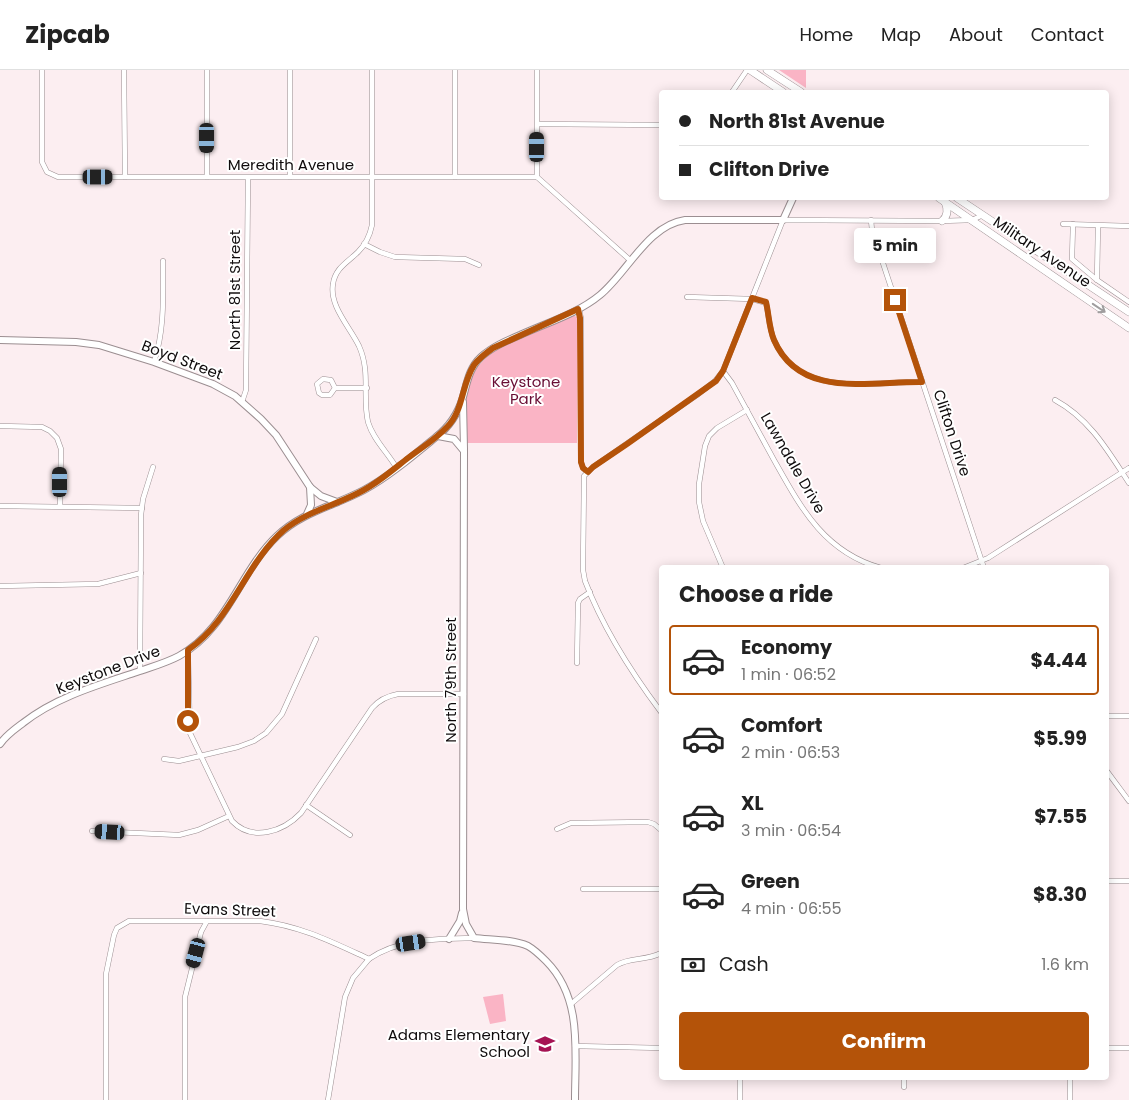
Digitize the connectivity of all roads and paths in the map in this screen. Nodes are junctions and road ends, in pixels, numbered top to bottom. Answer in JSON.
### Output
{"nodes":[{"id":1,"x":42,"y":70,"type":"edge"},
{"id":2,"x":124,"y":70,"type":"edge"},
{"id":3,"x":207,"y":70,"type":"edge"},
{"id":4,"x":290,"y":70,"type":"edge"},
{"id":5,"x":372,"y":70,"type":"edge"},
{"id":6,"x":455,"y":70,"type":"edge"},
{"id":7,"x":537,"y":70,"type":"edge"},
{"id":8,"x":749,"y":70,"type":"edge"},
{"id":9,"x":767,"y":70,"type":"edge"},
{"id":10,"x":734,"y":90,"type":"edge"},
{"id":11,"x":780,"y":90,"type":"edge"},
{"id":12,"x":798,"y":90,"type":"edge"},
{"id":13,"x":538,"y":124,"type":"junction"},
{"id":14,"x":659,"y":125,"type":"edge"},
{"id":15,"x":125,"y":177,"type":"junction"},
{"id":16,"x":207,"y":177,"type":"junction"},
{"id":17,"x":290,"y":177,"type":"junction"},
{"id":18,"x":372,"y":177,"type":"junction"},
{"id":19,"x":455,"y":177,"type":"junction"},
{"id":20,"x":537,"y":177,"type":"junction"},
{"id":21,"x":248,"y":178,"type":"junction"},
{"id":22,"x":792,"y":200,"type":"edge"},
{"id":23,"x":942,"y":200,"type":"edge"},
{"id":24,"x":960,"y":200,"type":"edge"},
{"id":25,"x":982,"y":215,"type":"junction"},
{"id":26,"x":783,"y":220,"type":"junction"},
{"id":27,"x":871,"y":220,"type":"junction"},
{"id":28,"x":972,"y":220,"type":"junction"},
{"id":29,"x":942,"y":221,"type":"junction"},
{"id":30,"x":1063,"y":224,"type":"dead end"},
{"id":31,"x":1073,"y":224,"type":"junction"},
{"id":32,"x":1098,"y":226,"type":"junction"},
{"id":33,"x":1129,"y":226,"type":"edge"},
{"id":34,"x":364,"y":244,"type":"junction"},
{"id":35,"x":163,"y":261,"type":"dead end"},
{"id":36,"x":631,"y":261,"type":"junction"},
{"id":37,"x":479,"y":265,"type":"dead end"},
{"id":38,"x":1097,"y":280,"type":"junction"},
{"id":39,"x":687,"y":297,"type":"dead end"},
{"id":40,"x":752,"y":298,"type":"junction"},
{"id":41,"x":1129,"y":302,"type":"edge"},
{"id":42,"x":578,"y":309,"type":"junction"},
{"id":43,"x":1129,"y":312,"type":"edge"},
{"id":44,"x":1129,"y":328,"type":"edge"},
{"id":45,"x":0,"y":340,"type":"edge"},
{"id":46,"x":154,"y":362,"type":"junction"},
{"id":47,"x":723,"y":371,"type":"junction"},
{"id":48,"x":922,"y":382,"type":"junction"},
{"id":49,"x":335,"y":388,"type":"junction"},
{"id":50,"x":367,"y":388,"type":"junction"},
{"id":51,"x":462,"y":399,"type":"junction"},
{"id":52,"x":1055,"y":400,"type":"dead end"},
{"id":53,"x":242,"y":402,"type":"junction"},
{"id":54,"x":747,"y":410,"type":"junction"},
{"id":55,"x":0,"y":426,"type":"edge"},
{"id":56,"x":438,"y":436,"type":"junction"},
{"id":57,"x":464,"y":450,"type":"junction"},
{"id":58,"x":153,"y":467,"type":"dead end"},
{"id":59,"x":396,"y":467,"type":"junction"},
{"id":60,"x":1129,"y":468,"type":"edge"},
{"id":61,"x":588,"y":472,"type":"junction"},
{"id":62,"x":1122,"y":472,"type":"junction"},
{"id":63,"x":1129,"y":483,"type":"edge"},
{"id":64,"x":310,"y":488,"type":"junction"},
{"id":65,"x":337,"y":502,"type":"junction"},
{"id":66,"x":0,"y":506,"type":"edge"},
{"id":67,"x":60,"y":506,"type":"junction"},
{"id":68,"x":142,"y":508,"type":"junction"},
{"id":69,"x":308,"y":514,"type":"junction"},
{"id":70,"x":982,"y":561,"type":"junction"},
{"id":71,"x":722,"y":565,"type":"edge"},
{"id":72,"x":875,"y":565,"type":"edge"},
{"id":73,"x":971,"y":565,"type":"edge"},
{"id":74,"x":983,"y":565,"type":"edge"},
{"id":75,"x":140,"y":573,"type":"junction"},
{"id":76,"x":0,"y":586,"type":"edge"},
{"id":77,"x":590,"y":592,"type":"junction"},
{"id":78,"x":316,"y":639,"type":"dead end"},
{"id":79,"x":188,"y":650,"type":"junction"},
{"id":80,"x":578,"y":664,"type":"dead end"},
{"id":81,"x":140,"y":670,"type":"junction"},
{"id":82,"x":464,"y":694,"type":"junction"},
{"id":83,"x":659,"y":709,"type":"edge"},
{"id":84,"x":1109,"y":716,"type":"edge"},
{"id":85,"x":1129,"y":716,"type":"edge"},
{"id":86,"x":1,"y":742,"type":"edge"},
{"id":87,"x":200,"y":756,"type":"junction"},
{"id":88,"x":164,"y":759,"type":"dead end"},
{"id":89,"x":1109,"y":774,"type":"edge"},
{"id":90,"x":1129,"y":802,"type":"edge"},
{"id":91,"x":306,"y":805,"type":"junction"},
{"id":92,"x":229,"y":816,"type":"junction"},
{"id":93,"x":659,"y":828,"type":"edge"},
{"id":94,"x":557,"y":830,"type":"dead end"},
{"id":95,"x":92,"y":831,"type":"dead end"},
{"id":96,"x":350,"y":835,"type":"dead end"},
{"id":97,"x":1109,"y":881,"type":"edge"},
{"id":98,"x":1129,"y":881,"type":"edge"},
{"id":99,"x":583,"y":889,"type":"dead end"},
{"id":100,"x":659,"y":889,"type":"edge"},
{"id":101,"x":463,"y":909,"type":"junction"},
{"id":102,"x":207,"y":921,"type":"junction"},
{"id":103,"x":450,"y":938,"type":"junction"},
{"id":104,"x":474,"y":938,"type":"junction"},
{"id":105,"x":659,"y":954,"type":"edge"},
{"id":106,"x":369,"y":959,"type":"junction"},
{"id":107,"x":571,"y":1004,"type":"junction"},
{"id":108,"x":576,"y":1046,"type":"junction"},
{"id":109,"x":659,"y":1048,"type":"edge"},
{"id":110,"x":1109,"y":1048,"type":"edge"},
{"id":111,"x":1129,"y":1048,"type":"edge"},
{"id":112,"x":740,"y":1080,"type":"edge"},
{"id":113,"x":904,"y":1080,"type":"edge"},
{"id":114,"x":1070,"y":1080,"type":"edge"},
{"id":115,"x":904,"y":1087,"type":"dead end"},
{"id":116,"x":106,"y":1100,"type":"edge"},
{"id":117,"x":185,"y":1100,"type":"edge"},
{"id":118,"x":328,"y":1100,"type":"edge"},
{"id":119,"x":575,"y":1100,"type":"edge"},
{"id":120,"x":740,"y":1100,"type":"edge"},
{"id":121,"x":1070,"y":1100,"type":"edge"}],
"edges":[{"from":1,"to":15,"type":"street","name":"Meredith Avenue"},
{"from":2,"to":15,"type":"street"},
{"from":3,"to":16,"type":"street"},
{"from":4,"to":17,"type":"street"},
{"from":5,"to":18,"type":"street"},
{"from":6,"to":19,"type":"street"},
{"from":7,"to":13,"type":"street"},
{"from":8,"to":10,"type":"street"},
{"from":8,"to":11,"type":"main road"},
{"from":9,"to":12,"type":"main road"},
{"from":13,"to":14,"type":"street"},
{"from":13,"to":20,"type":"street"},
{"from":15,"to":16,"type":"street","name":"Meredith Avenue"},
{"from":16,"to":21,"type":"street","name":"Meredith Avenue"},
{"from":17,"to":18,"type":"street","name":"Meredith Avenue"},
{"from":17,"to":21,"type":"street","name":"Meredith Avenue"},
{"from":18,"to":19,"type":"street","name":"Meredith Avenue"},
{"from":18,"to":34,"type":"street"},
{"from":19,"to":20,"type":"street","name":"Meredith Avenue"},
{"from":20,"to":36,"type":"street"},
{"from":21,"to":53,"type":"street","name":"North 81st Street"},
{"from":22,"to":26,"type":"street"},
{"from":23,"to":28,"type":"main road","name":"Military Avenue"},
{"from":23,"to":29,"type":"main road"},
{"from":24,"to":25,"type":"main road","name":"Military Avenue"},
{"from":25,"to":28,"type":"street","name":"Keystone Drive"},
{"from":25,"to":43,"type":"main road","name":"Military Avenue"},
{"from":26,"to":27,"type":"street","name":"Keystone Drive"},
{"from":26,"to":36,"type":"street","name":"Keystone Drive"},
{"from":26,"to":40,"type":"street"},
{"from":27,"to":29,"type":"street","name":"Keystone Drive"},
{"from":27,"to":48,"type":"street","name":"Clifton Drive"},
{"from":28,"to":29,"type":"street","name":"Keystone Drive"},
{"from":28,"to":44,"type":"main road","name":"Military Avenue","one_way":true},
{"from":30,"to":31,"type":"street"},
{"from":31,"to":32,"type":"street"},
{"from":31,"to":38,"type":"street"},
{"from":32,"to":33,"type":"street"},
{"from":32,"to":38,"type":"street"},
{"from":34,"to":37,"type":"street"},
{"from":34,"to":50,"type":"street"},
{"from":35,"to":46,"type":"street"},
{"from":36,"to":42,"type":"street","name":"Keystone Drive"},
{"from":38,"to":41,"type":"street"},
{"from":39,"to":40,"type":"street"},
{"from":40,"to":47,"type":"street"},
{"from":40,"to":48,"type":"street"},
{"from":42,"to":51,"type":"street","name":"Keystone Drive"},
{"from":42,"to":61,"type":"street"},
{"from":45,"to":46,"type":"street","name":"Boyd Street"},
{"from":46,"to":53,"type":"street","name":"Boyd Street"},
{"from":47,"to":54,"type":"street","name":"Lawndale Drive"},
{"from":47,"to":61,"type":"street"},
{"from":48,"to":70,"type":"street","name":"Clifton Drive"},
{"from":49,"to":49,"type":"street"},
{"from":49,"to":50,"type":"street"},
{"from":50,"to":59,"type":"street"},
{"from":51,"to":56,"type":"street","name":"Keystone Drive"},
{"from":51,"to":57,"type":"street","name":"North 79th Street"},
{"from":52,"to":62,"type":"street"},
{"from":53,"to":64,"type":"street","name":"Boyd Street"},
{"from":54,"to":71,"type":"street"},
{"from":54,"to":72,"type":"street","name":"Lawndale Drive"},
{"from":55,"to":67,"type":"street"},
{"from":56,"to":57,"type":"street"},
{"from":56,"to":59,"type":"street","name":"Keystone Drive"},
{"from":57,"to":82,"type":"street","name":"North 79th Street"},
{"from":58,"to":68,"type":"street"},
{"from":59,"to":65,"type":"street","name":"Keystone Drive"},
{"from":60,"to":62,"type":"street"},
{"from":61,"to":77,"type":"street"},
{"from":62,"to":63,"type":"street"},
{"from":62,"to":70,"type":"street"},
{"from":64,"to":65,"type":"street","name":"Boyd Street"},
{"from":64,"to":69,"type":"street"},
{"from":65,"to":69,"type":"street","name":"Keystone Drive"},
{"from":66,"to":67,"type":"street"},
{"from":67,"to":68,"type":"street"},
{"from":68,"to":75,"type":"street"},
{"from":69,"to":79,"type":"street","name":"Keystone Drive"},
{"from":70,"to":73,"type":"street"},
{"from":70,"to":74,"type":"street","name":"Clifton Drive"},
{"from":75,"to":76,"type":"street"},
{"from":75,"to":81,"type":"street"},
{"from":77,"to":80,"type":"street"},
{"from":77,"to":83,"type":"street"},
{"from":78,"to":87,"type":"street"},
{"from":79,"to":81,"type":"street","name":"Keystone Drive"},
{"from":79,"to":87,"type":"street"},
{"from":81,"to":86,"type":"street","name":"Keystone Drive"},
{"from":82,"to":91,"type":"street"},
{"from":82,"to":101,"type":"street","name":"North 79th Street"},
{"from":84,"to":85,"type":"street"},
{"from":87,"to":88,"type":"street"},
{"from":87,"to":92,"type":"street"},
{"from":89,"to":90,"type":"street"},
{"from":91,"to":92,"type":"street"},
{"from":91,"to":96,"type":"street"},
{"from":92,"to":95,"type":"street"},
{"from":93,"to":94,"type":"street"},
{"from":97,"to":98,"type":"street"},
{"from":99,"to":100,"type":"street"},
{"from":101,"to":103,"type":"street","name":"North 79th Street"},
{"from":101,"to":104,"type":"street","name":"North 79th Street"},
{"from":102,"to":106,"type":"street","name":"Evans Street"},
{"from":102,"to":116,"type":"street","name":"Evans Street"},
{"from":102,"to":117,"type":"street"},
{"from":103,"to":104,"type":"street"},
{"from":103,"to":106,"type":"street"},
{"from":104,"to":107,"type":"street"},
{"from":105,"to":107,"type":"street"},
{"from":106,"to":118,"type":"street"},
{"from":107,"to":108,"type":"street"},
{"from":108,"to":109,"type":"street"},
{"from":108,"to":119,"type":"street"},
{"from":110,"to":111,"type":"street"},
{"from":112,"to":120,"type":"street"},
{"from":113,"to":115,"type":"street"},
{"from":114,"to":121,"type":"street"}]}
